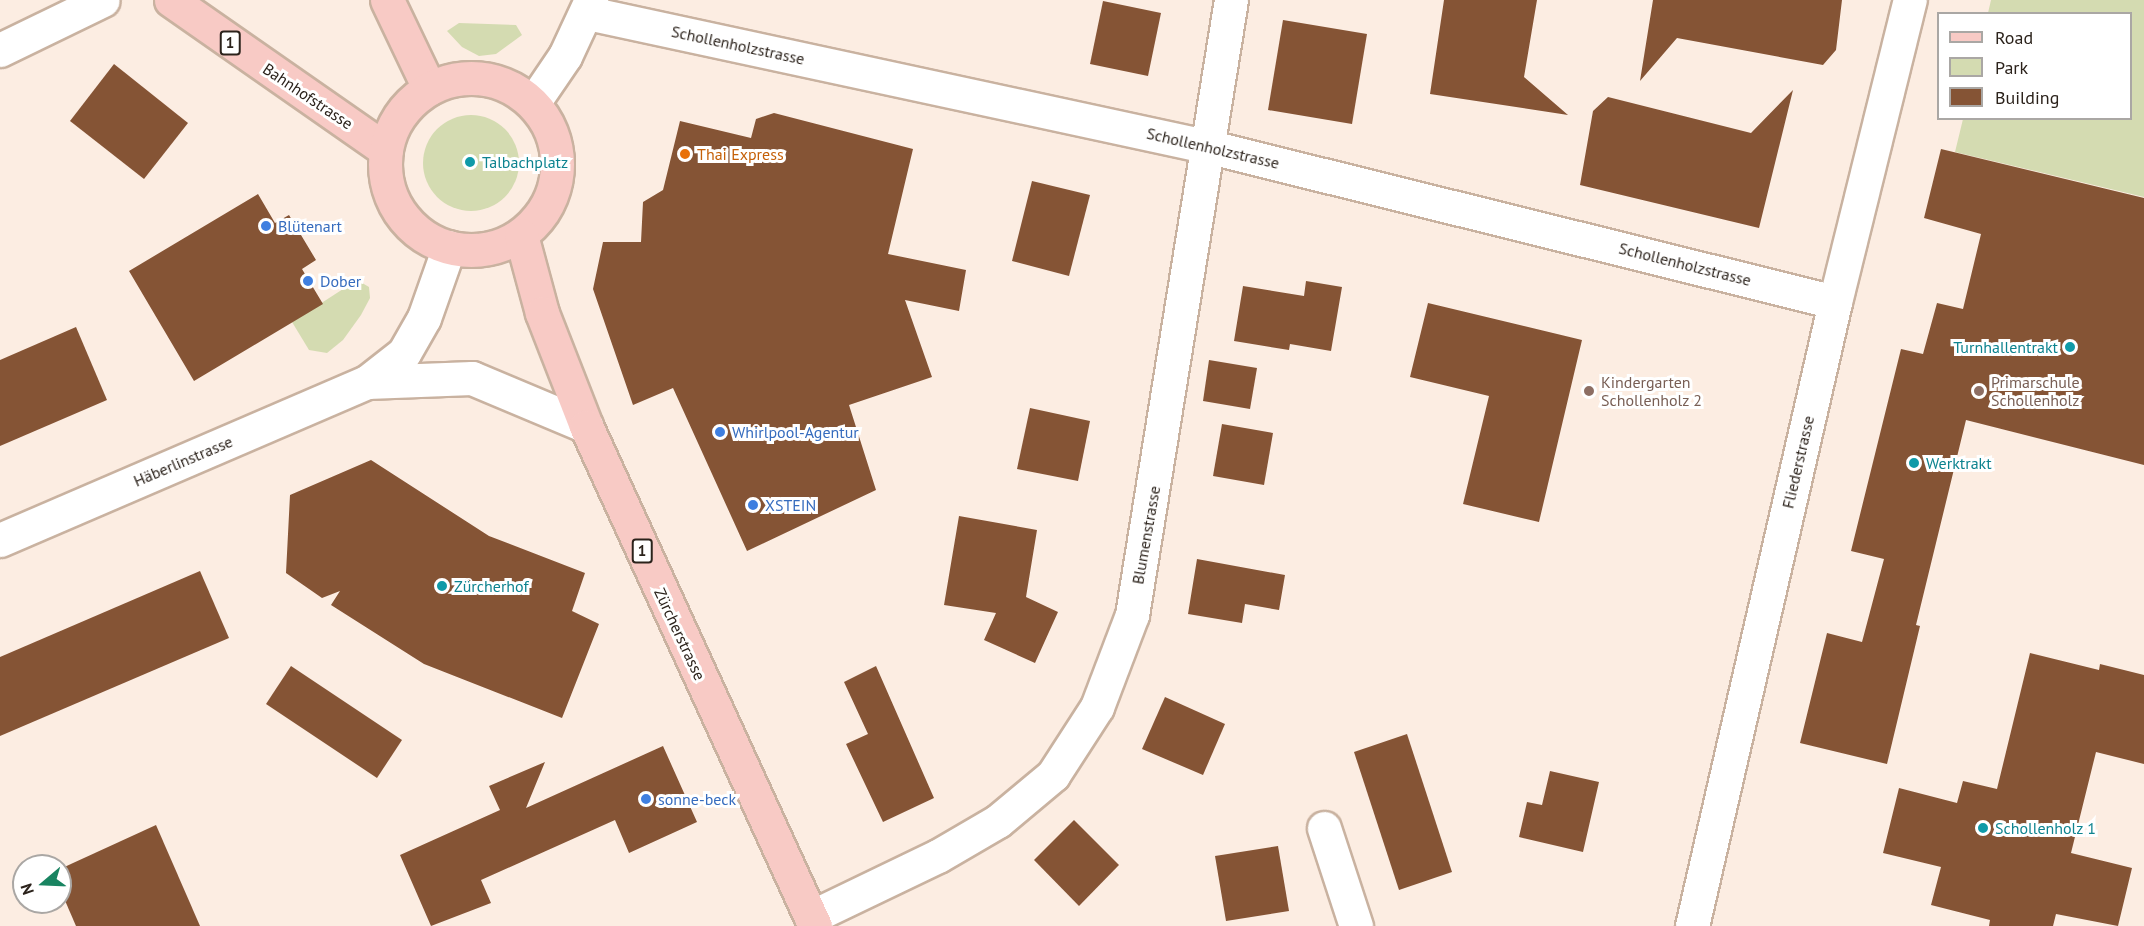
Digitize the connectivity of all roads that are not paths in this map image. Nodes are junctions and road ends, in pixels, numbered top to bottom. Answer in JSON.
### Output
{"nodes":[{"id":1,"x":102,"y":0,"type":"edge"},
{"id":2,"x":171,"y":0,"type":"edge"},
{"id":3,"x":387,"y":0,"type":"edge"},
{"id":4,"x":1231,"y":0,"type":"edge"},
{"id":5,"x":1910,"y":0,"type":"edge"},
{"id":6,"x":589,"y":7,"type":"edge"},
{"id":7,"x":0,"y":50,"type":"edge"},
{"id":8,"x":429,"y":88,"type":"junction"},
{"id":9,"x":533,"y":103,"type":"junction"},
{"id":10,"x":1206,"y":146,"type":"junction"},
{"id":11,"x":386,"y":150,"type":"junction"},
{"id":12,"x":521,"y":235,"type":"junction"},
{"id":13,"x":448,"y":247,"type":"junction"},
{"id":14,"x":1834,"y":302,"type":"junction"},
{"id":15,"x":367,"y":382,"type":"junction"},
{"id":16,"x":586,"y":426,"type":"junction"},
{"id":17,"x":0,"y":540,"type":"edge"},
{"id":18,"x":1324,"y":828,"type":"dead end"},
{"id":19,"x":813,"y":921,"type":"edge"},
{"id":20,"x":1356,"y":926,"type":"edge"},
{"id":21,"x":1692,"y":926,"type":"edge"}],
"edges":[{"from":1,"to":7,"type":"street"},
{"from":2,"to":11,"type":"main road","name":"Bahnhofstrasse","number":"1"},
{"from":3,"to":8,"type":"main road"},
{"from":4,"to":10,"type":"street","name":"Blumenstrasse"},
{"from":5,"to":14,"type":"street","name":"Fliederstrasse"},
{"from":6,"to":9,"type":"street"},
{"from":6,"to":10,"type":"street","name":"Schollenholzstrasse"},
{"from":8,"to":9,"type":"main road"},
{"from":8,"to":11,"type":"main road"},
{"from":9,"to":12,"type":"main road"},
{"from":10,"to":14,"type":"street","name":"Schollenholzstrasse"},
{"from":10,"to":19,"type":"street","name":"Blumenstrasse"},
{"from":11,"to":13,"type":"main road"},
{"from":12,"to":13,"type":"main road"},
{"from":12,"to":16,"type":"main road","name":"Zürcherstrasse","number":"1"},
{"from":13,"to":15,"type":"street","name":"Häberlinstrasse"},
{"from":14,"to":21,"type":"street","name":"Fliederstrasse"},
{"from":15,"to":16,"type":"street","name":"Häberlinstrasse"},
{"from":15,"to":17,"type":"street","name":"Häberlinstrasse"},
{"from":16,"to":19,"type":"main road","name":"Zürcherstrasse","number":"1"},
{"from":18,"to":20,"type":"street"}]}
